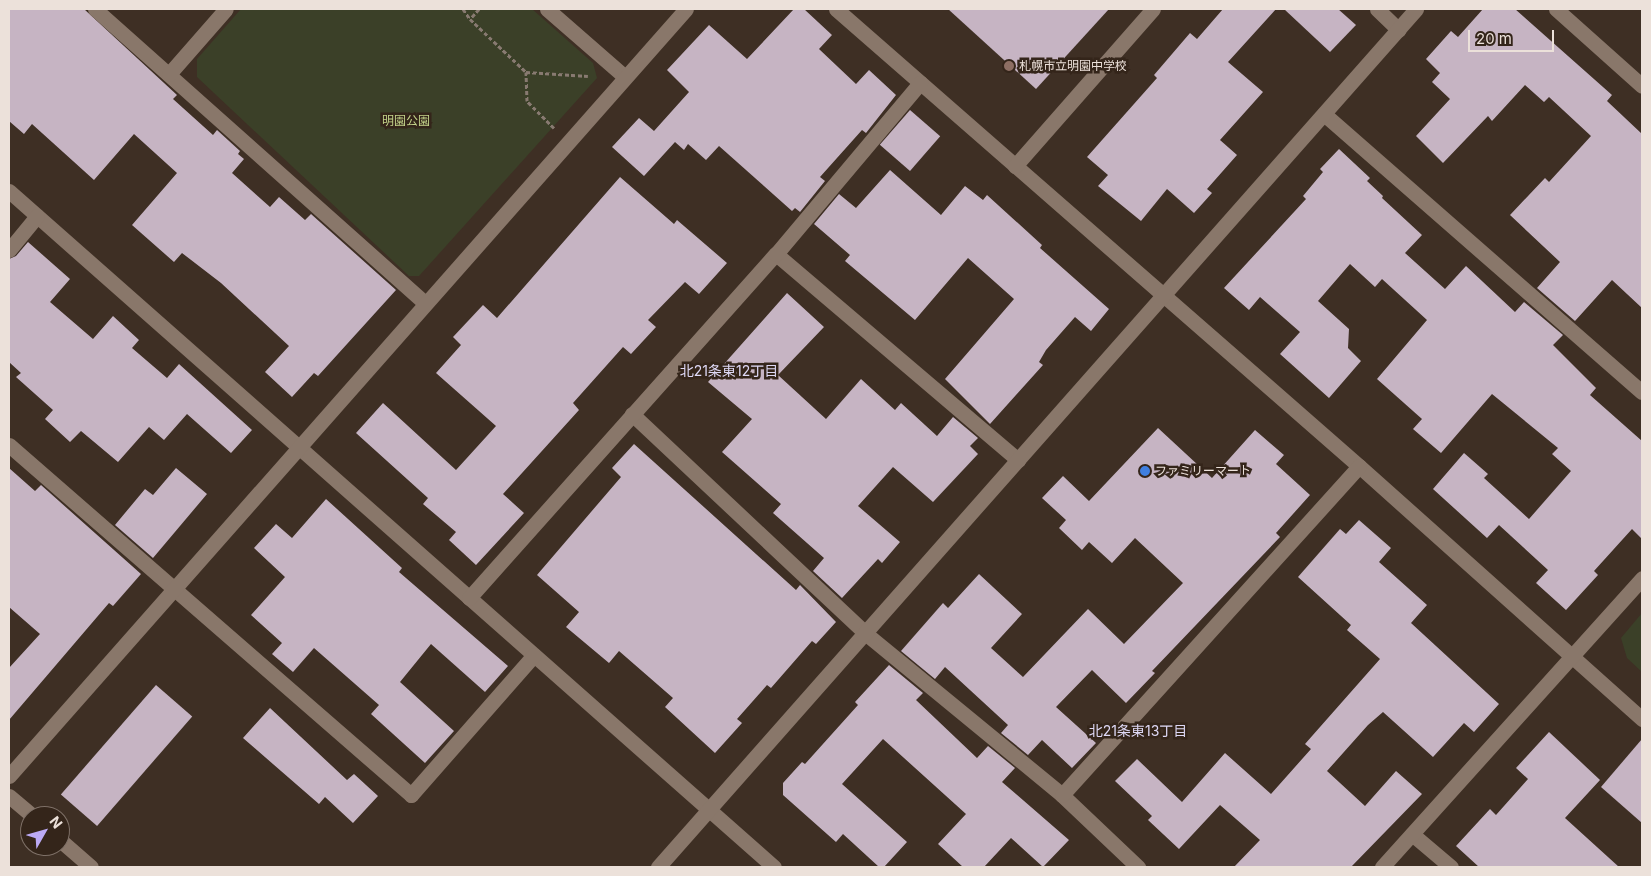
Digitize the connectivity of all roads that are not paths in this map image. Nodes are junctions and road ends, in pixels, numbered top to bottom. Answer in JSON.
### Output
{"nodes":[{"id":1,"x":95,"y":9,"type":"edge"},
{"id":2,"x":226,"y":9,"type":"edge"},
{"id":3,"x":547,"y":9,"type":"edge"},
{"id":4,"x":686,"y":9,"type":"edge"},
{"id":5,"x":836,"y":9,"type":"edge"},
{"id":6,"x":1153,"y":9,"type":"edge"},
{"id":7,"x":1377,"y":9,"type":"edge"},
{"id":8,"x":1416,"y":9,"type":"edge"},
{"id":9,"x":1556,"y":9,"type":"edge"},
{"id":10,"x":1398,"y":30,"type":"junction"},
{"id":11,"x":168,"y":74,"type":"junction"},
{"id":12,"x":625,"y":77,"type":"junction"},
{"id":13,"x":920,"y":83,"type":"junction"},
{"id":14,"x":1642,"y":86,"type":"edge"},
{"id":15,"x":1324,"y":114,"type":"junction"},
{"id":16,"x":1015,"y":166,"type":"junction"},
{"id":17,"x":9,"y":191,"type":"edge"},
{"id":18,"x":37,"y":216,"type":"junction"},
{"id":19,"x":9,"y":250,"type":"edge"},
{"id":20,"x":776,"y":254,"type":"junction"},
{"id":21,"x":1163,"y":296,"type":"junction"},
{"id":22,"x":425,"y":303,"type":"junction"},
{"id":23,"x":1642,"y":392,"type":"edge"},
{"id":24,"x":632,"y":414,"type":"junction"},
{"id":25,"x":9,"y":444,"type":"edge"},
{"id":26,"x":299,"y":447,"type":"junction"},
{"id":27,"x":1018,"y":460,"type":"junction"},
{"id":28,"x":1359,"y":466,"type":"junction"},
{"id":29,"x":1642,"y":578,"type":"edge"},
{"id":30,"x":174,"y":588,"type":"junction"},
{"id":31,"x":469,"y":598,"type":"junction"},
{"id":32,"x":865,"y":633,"type":"junction"},
{"id":33,"x":534,"y":655,"type":"junction"},
{"id":34,"x":1573,"y":657,"type":"junction"},
{"id":35,"x":1642,"y":719,"type":"edge"},
{"id":36,"x":9,"y":776,"type":"edge"},
{"id":37,"x":1062,"y":795,"type":"junction"},
{"id":38,"x":9,"y":796,"type":"edge"},
{"id":39,"x":21,"y":806,"type":"edge"},
{"id":40,"x":709,"y":810,"type":"junction"},
{"id":41,"x":1412,"y":834,"type":"junction"},
{"id":42,"x":70,"y":849,"type":"edge"},
{"id":43,"x":91,"y":867,"type":"edge"},
{"id":44,"x":658,"y":867,"type":"edge"},
{"id":45,"x":774,"y":867,"type":"edge"},
{"id":46,"x":1138,"y":867,"type":"edge"},
{"id":47,"x":1382,"y":867,"type":"edge"},
{"id":48,"x":1451,"y":867,"type":"edge"}],
"edges":[{"from":1,"to":11,"type":"street"},
{"from":2,"to":11,"type":"street"},
{"from":3,"to":12,"type":"street"},
{"from":4,"to":12,"type":"street"},
{"from":5,"to":13,"type":"street"},
{"from":6,"to":16,"type":"street"},
{"from":7,"to":10,"type":"street"},
{"from":8,"to":10,"type":"street"},
{"from":9,"to":14,"type":"street"},
{"from":10,"to":15,"type":"street"},
{"from":11,"to":22,"type":"street"},
{"from":12,"to":22,"type":"street"},
{"from":13,"to":16,"type":"street"},
{"from":13,"to":20,"type":"street"},
{"from":15,"to":21,"type":"street"},
{"from":15,"to":23,"type":"street"},
{"from":16,"to":21,"type":"street"},
{"from":17,"to":18,"type":"street"},
{"from":18,"to":19,"type":"street"},
{"from":18,"to":26,"type":"street"},
{"from":20,"to":24,"type":"street"},
{"from":20,"to":27,"type":"street"},
{"from":21,"to":27,"type":"street"},
{"from":21,"to":28,"type":"street"},
{"from":22,"to":26,"type":"street"},
{"from":24,"to":31,"type":"street"},
{"from":24,"to":32,"type":"street"},
{"from":25,"to":30,"type":"street"},
{"from":26,"to":30,"type":"street"},
{"from":26,"to":31,"type":"street"},
{"from":27,"to":32,"type":"street"},
{"from":28,"to":34,"type":"street"},
{"from":28,"to":37,"type":"street"},
{"from":29,"to":34,"type":"street"},
{"from":30,"to":33,"type":"street"},
{"from":30,"to":36,"type":"street"},
{"from":31,"to":33,"type":"street"},
{"from":32,"to":37,"type":"street"},
{"from":32,"to":40,"type":"street"},
{"from":33,"to":40,"type":"street"},
{"from":34,"to":35,"type":"street"},
{"from":34,"to":41,"type":"street"},
{"from":37,"to":46,"type":"street"},
{"from":38,"to":39,"type":"street"},
{"from":40,"to":44,"type":"street"},
{"from":40,"to":45,"type":"street"},
{"from":41,"to":47,"type":"street"},
{"from":41,"to":48,"type":"street"},
{"from":42,"to":43,"type":"street"}]}
